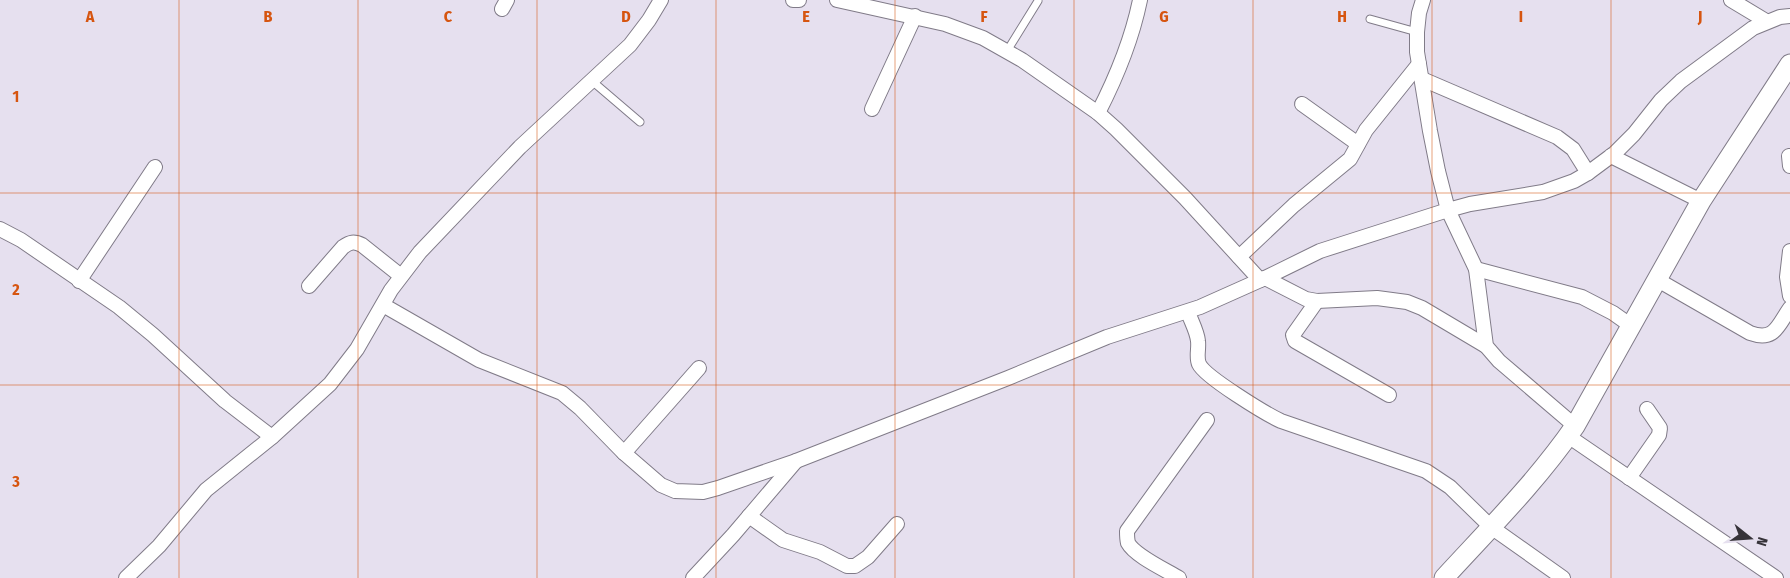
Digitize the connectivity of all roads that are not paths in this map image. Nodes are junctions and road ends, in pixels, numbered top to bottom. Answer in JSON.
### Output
{"nodes":[{"id":1,"x":661,"y":0,"type":"edge"},
{"id":2,"x":793,"y":0,"type":"edge"},
{"id":3,"x":799,"y":0,"type":"edge"},
{"id":4,"x":837,"y":0,"type":"edge"},
{"id":5,"x":1140,"y":0,"type":"edge"},
{"id":6,"x":1423,"y":0,"type":"edge"},
{"id":7,"x":1731,"y":0,"type":"edge"},
{"id":8,"x":1038,"y":1,"type":"edge"},
{"id":9,"x":915,"y":16,"type":"junction"},
{"id":10,"x":1790,"y":16,"type":"edge"},
{"id":11,"x":1370,"y":19,"type":"dead end"},
{"id":12,"x":1766,"y":21,"type":"junction"},
{"id":13,"x":1417,"y":32,"type":"junction"},
{"id":14,"x":1007,"y":51,"type":"junction"},
{"id":15,"x":1419,"y":64,"type":"junction"},
{"id":16,"x":1790,"y":64,"type":"edge"},
{"id":17,"x":1422,"y":79,"type":"junction"},
{"id":18,"x":592,"y":81,"type":"junction"},
{"id":19,"x":1302,"y":104,"type":"dead end"},
{"id":20,"x":872,"y":109,"type":"dead end"},
{"id":21,"x":1098,"y":113,"type":"junction"},
{"id":22,"x":640,"y":122,"type":"dead end"},
{"id":23,"x":1358,"y":144,"type":"junction"},
{"id":24,"x":1611,"y":156,"type":"junction"},
{"id":25,"x":156,"y":167,"type":"dead end"},
{"id":26,"x":1588,"y":173,"type":"junction"},
{"id":27,"x":1701,"y":201,"type":"junction"},
{"id":28,"x":1448,"y":210,"type":"junction"},
{"id":29,"x":0,"y":229,"type":"edge"},
{"id":30,"x":1790,"y":251,"type":"edge"},
{"id":31,"x":1239,"y":258,"type":"junction"},
{"id":32,"x":1476,"y":269,"type":"junction"},
{"id":33,"x":401,"y":276,"type":"junction"},
{"id":34,"x":1262,"y":279,"type":"junction"},
{"id":35,"x":1656,"y":279,"type":"junction"},
{"id":36,"x":79,"y":281,"type":"junction"},
{"id":37,"x":309,"y":286,"type":"dead end"},
{"id":38,"x":1790,"y":296,"type":"edge"},
{"id":39,"x":1317,"y":301,"type":"junction"},
{"id":40,"x":383,"y":305,"type":"junction"},
{"id":41,"x":1790,"y":308,"type":"edge"},
{"id":42,"x":1188,"y":312,"type":"junction"},
{"id":43,"x":1630,"y":325,"type":"junction"},
{"id":44,"x":1486,"y":346,"type":"junction"},
{"id":45,"x":700,"y":368,"type":"dead end"},
{"id":46,"x":1389,"y":395,"type":"dead end"},
{"id":47,"x":1648,"y":409,"type":"dead end"},
{"id":48,"x":1207,"y":420,"type":"dead end"},
{"id":49,"x":1571,"y":431,"type":"junction"},
{"id":50,"x":272,"y":437,"type":"junction"},
{"id":51,"x":624,"y":453,"type":"junction"},
{"id":52,"x":796,"y":461,"type":"junction"},
{"id":53,"x":1629,"y":478,"type":"junction"},
{"id":54,"x":749,"y":516,"type":"junction"},
{"id":55,"x":897,"y":524,"type":"dead end"},
{"id":56,"x":1491,"y":527,"type":"junction"},
{"id":57,"x":126,"y":578,"type":"edge"},
{"id":58,"x":693,"y":578,"type":"edge"},
{"id":59,"x":1179,"y":578,"type":"edge"},
{"id":60,"x":1444,"y":578,"type":"edge"},
{"id":61,"x":1563,"y":578,"type":"edge"},
{"id":62,"x":1776,"y":578,"type":"edge"}],
"edges":[{"from":1,"to":18,"type":"street"},
{"from":2,"to":3,"type":"street"},
{"from":4,"to":9,"type":"street"},
{"from":5,"to":21,"type":"street"},
{"from":6,"to":13,"type":"street"},
{"from":7,"to":12,"type":"street"},
{"from":8,"to":14,"type":"lane"},
{"from":9,"to":14,"type":"street"},
{"from":9,"to":20,"type":"street"},
{"from":10,"to":12,"type":"street"},
{"from":11,"to":13,"type":"lane"},
{"from":12,"to":24,"type":"street"},
{"from":13,"to":15,"type":"street"},
{"from":14,"to":21,"type":"street"},
{"from":15,"to":17,"type":"street"},
{"from":15,"to":23,"type":"street"},
{"from":16,"to":27,"type":"main road"},
{"from":17,"to":26,"type":"street"},
{"from":17,"to":28,"type":"street"},
{"from":18,"to":22,"type":"lane"},
{"from":18,"to":33,"type":"street"},
{"from":19,"to":23,"type":"street"},
{"from":21,"to":31,"type":"street"},
{"from":23,"to":31,"type":"street"},
{"from":24,"to":26,"type":"street"},
{"from":24,"to":27,"type":"street"},
{"from":25,"to":36,"type":"street"},
{"from":26,"to":28,"type":"street"},
{"from":27,"to":35,"type":"main road"},
{"from":28,"to":32,"type":"street"},
{"from":28,"to":34,"type":"street"},
{"from":29,"to":36,"type":"street"},
{"from":30,"to":38,"type":"street"},
{"from":31,"to":34,"type":"street"},
{"from":32,"to":43,"type":"street"},
{"from":32,"to":44,"type":"street"},
{"from":33,"to":37,"type":"street"},
{"from":33,"to":40,"type":"street"},
{"from":34,"to":39,"type":"street"},
{"from":34,"to":42,"type":"street"},
{"from":35,"to":41,"type":"street"},
{"from":35,"to":43,"type":"main road"},
{"from":36,"to":50,"type":"street"},
{"from":39,"to":44,"type":"street"},
{"from":39,"to":46,"type":"street"},
{"from":40,"to":50,"type":"street"},
{"from":40,"to":51,"type":"street"},
{"from":42,"to":52,"type":"street"},
{"from":42,"to":56,"type":"street"},
{"from":43,"to":49,"type":"main road"},
{"from":44,"to":49,"type":"street"},
{"from":45,"to":51,"type":"street"},
{"from":47,"to":53,"type":"street"},
{"from":48,"to":59,"type":"street"},
{"from":49,"to":53,"type":"street"},
{"from":49,"to":56,"type":"main road"},
{"from":50,"to":57,"type":"street"},
{"from":51,"to":52,"type":"street"},
{"from":52,"to":54,"type":"street"},
{"from":53,"to":62,"type":"street"},
{"from":54,"to":55,"type":"street"},
{"from":54,"to":58,"type":"street"},
{"from":56,"to":60,"type":"main road"},
{"from":56,"to":61,"type":"street"}]}
